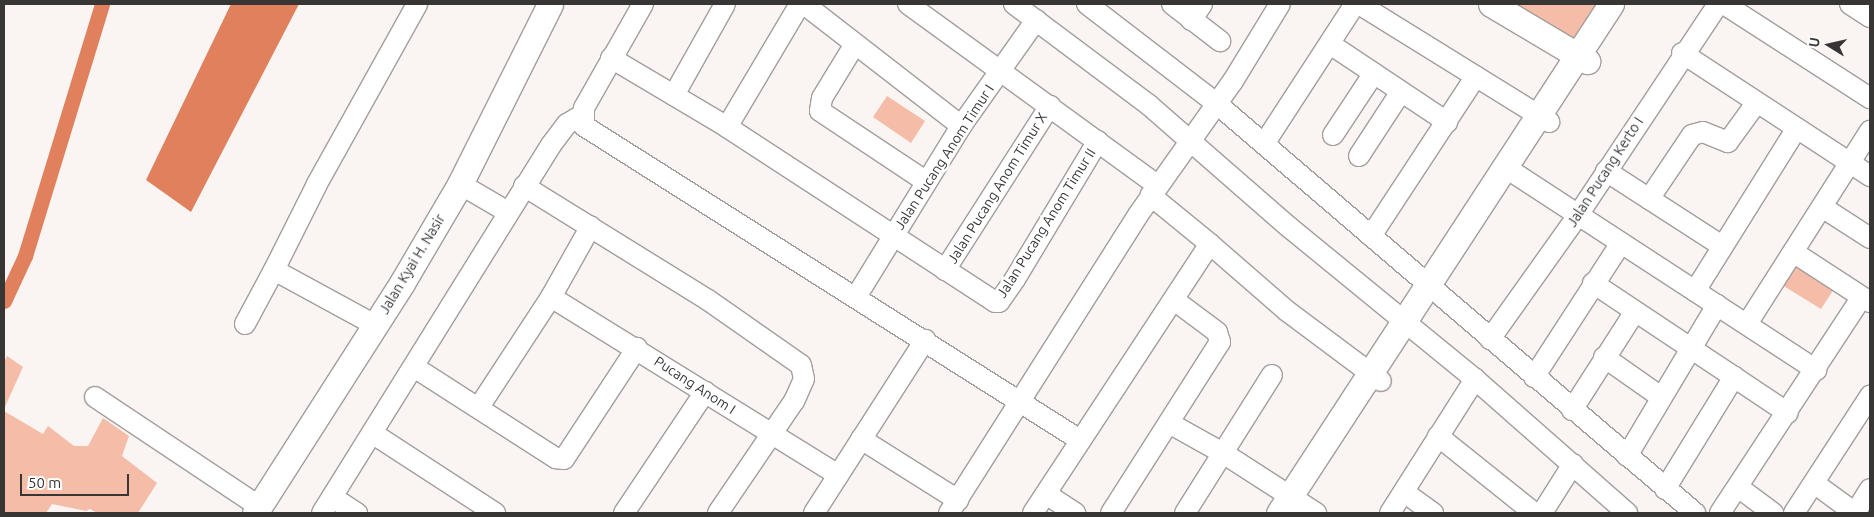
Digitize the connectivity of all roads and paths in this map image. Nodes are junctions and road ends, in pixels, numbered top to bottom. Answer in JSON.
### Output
{"nodes":[{"id":1,"x":417,"y":4,"type":"edge"},
{"id":2,"x":550,"y":4,"type":"edge"},
{"id":3,"x":643,"y":4,"type":"edge"},
{"id":4,"x":726,"y":4,"type":"edge"},
{"id":5,"x":802,"y":4,"type":"edge"},
{"id":6,"x":908,"y":4,"type":"edge"},
{"id":7,"x":1014,"y":4,"type":"edge"},
{"id":8,"x":1087,"y":4,"type":"edge"},
{"id":9,"x":1172,"y":4,"type":"edge"},
{"id":10,"x":1280,"y":4,"type":"edge"},
{"id":11,"x":1355,"y":4,"type":"edge"},
{"id":12,"x":1359,"y":4,"type":"edge"},
{"id":13,"x":1491,"y":4,"type":"edge"},
{"id":14,"x":1611,"y":4,"type":"edge"},
{"id":15,"x":1625,"y":4,"type":"edge"},
{"id":16,"x":1718,"y":4,"type":"edge"},
{"id":17,"x":1724,"y":4,"type":"edge"},
{"id":18,"x":1850,"y":4,"type":"edge"},
{"id":19,"x":1196,"y":12,"type":"edge"},
{"id":20,"x":1870,"y":17,"type":"edge"},
{"id":21,"x":1036,"y":20,"type":"junction"},
{"id":22,"x":1220,"y":41,"type":"dead end"},
{"id":23,"x":855,"y":44,"type":"junction"},
{"id":24,"x":1330,"y":44,"type":"junction"},
{"id":25,"x":1682,"y":54,"type":"junction"},
{"id":26,"x":611,"y":58,"type":"junction"},
{"id":27,"x":1582,"y":58,"type":"junction"},
{"id":28,"x":999,"y":72,"type":"junction"},
{"id":29,"x":1374,"y":74,"type":"junction"},
{"id":30,"x":1476,"y":76,"type":"junction"},
{"id":31,"x":1400,"y":93,"type":"junction"},
{"id":32,"x":674,"y":95,"type":"junction"},
{"id":33,"x":1870,"y":98,"type":"edge"},
{"id":34,"x":1757,"y":102,"type":"junction"},
{"id":35,"x":1216,"y":103,"type":"junction"},
{"id":36,"x":1050,"y":106,"type":"junction"},
{"id":37,"x":582,"y":115,"type":"junction"},
{"id":38,"x":1543,"y":118,"type":"junction"},
{"id":39,"x":1447,"y":122,"type":"junction"},
{"id":40,"x":961,"y":126,"type":"junction"},
{"id":41,"x":727,"y":127,"type":"junction"},
{"id":42,"x":1797,"y":128,"type":"junction"},
{"id":43,"x":1870,"y":131,"type":"edge"},
{"id":44,"x":1333,"y":135,"type":"dead end"},
{"id":45,"x":1189,"y":140,"type":"junction"},
{"id":46,"x":1098,"y":141,"type":"junction"},
{"id":47,"x":1264,"y":144,"type":"junction"},
{"id":48,"x":1359,"y":156,"type":"dead end"},
{"id":49,"x":1850,"y":163,"type":"junction"},
{"id":50,"x":1606,"y":171,"type":"junction"},
{"id":51,"x":1514,"y":173,"type":"junction"},
{"id":52,"x":1870,"y":176,"type":"edge"},
{"id":53,"x":927,"y":182,"type":"junction"},
{"id":54,"x":460,"y":184,"type":"junction"},
{"id":55,"x":524,"y":186,"type":"junction"},
{"id":56,"x":1154,"y":190,"type":"junction"},
{"id":57,"x":1649,"y":199,"type":"junction"},
{"id":58,"x":1822,"y":207,"type":"junction"},
{"id":59,"x":508,"y":212,"type":"junction"},
{"id":60,"x":1578,"y":215,"type":"junction"},
{"id":61,"x":591,"y":226,"type":"junction"},
{"id":62,"x":893,"y":235,"type":"junction"},
{"id":63,"x":1371,"y":236,"type":"junction"},
{"id":64,"x":1870,"y":238,"type":"edge"},
{"id":65,"x":1621,"y":243,"type":"junction"},
{"id":66,"x":1210,"y":244,"type":"junction"},
{"id":67,"x":1722,"y":246,"type":"junction"},
{"id":68,"x":1793,"y":252,"type":"junction"},
{"id":69,"x":274,"y":270,"type":"junction"},
{"id":70,"x":945,"y":270,"type":"junction"},
{"id":71,"x":1593,"y":284,"type":"junction"},
{"id":72,"x":1432,"y":289,"type":"junction"},
{"id":73,"x":1695,"y":291,"type":"junction"},
{"id":74,"x":551,"y":297,"type":"junction"},
{"id":75,"x":856,"y":297,"type":"junction"},
{"id":76,"x":1174,"y":300,"type":"junction"},
{"id":77,"x":1866,"y":300,"type":"edge"},
{"id":78,"x":1717,"y":305,"type":"junction"},
{"id":79,"x":1634,"y":313,"type":"junction"},
{"id":80,"x":245,"y":324,"type":"dead end"},
{"id":81,"x":1747,"y":324,"type":"junction"},
{"id":82,"x":375,"y":325,"type":"junction"},
{"id":83,"x":1409,"y":326,"type":"junction"},
{"id":84,"x":1490,"y":339,"type":"junction"},
{"id":85,"x":926,"y":340,"type":"junction"},
{"id":86,"x":637,"y":348,"type":"junction"},
{"id":87,"x":1692,"y":350,"type":"junction"},
{"id":88,"x":1604,"y":357,"type":"junction"},
{"id":89,"x":414,"y":367,"type":"junction"},
{"id":90,"x":1816,"y":370,"type":"junction"},
{"id":91,"x":1272,"y":375,"type":"dead end"},
{"id":92,"x":1375,"y":376,"type":"junction"},
{"id":93,"x":1534,"y":377,"type":"junction"},
{"id":94,"x":1475,"y":378,"type":"junction"},
{"id":95,"x":1734,"y":378,"type":"junction"},
{"id":96,"x":705,"y":392,"type":"junction"},
{"id":97,"x":1870,"y":396,"type":"edge"},
{"id":98,"x":95,"y":397,"type":"dead end"},
{"id":99,"x":1661,"y":397,"type":"junction"},
{"id":100,"x":1022,"y":401,"type":"junction"},
{"id":101,"x":479,"y":407,"type":"junction"},
{"id":102,"x":1572,"y":410,"type":"junction"},
{"id":103,"x":1788,"y":413,"type":"junction"},
{"id":104,"x":1864,"y":418,"type":"edge"},
{"id":105,"x":1169,"y":423,"type":"junction"},
{"id":106,"x":372,"y":433,"type":"junction"},
{"id":107,"x":771,"y":434,"type":"junction"},
{"id":108,"x":1438,"y":436,"type":"junction"},
{"id":109,"x":861,"y":439,"type":"junction"},
{"id":110,"x":1080,"y":440,"type":"junction"},
{"id":111,"x":1223,"y":453,"type":"junction"},
{"id":112,"x":1627,"y":456,"type":"junction"},
{"id":113,"x":1573,"y":464,"type":"junction"},
{"id":114,"x":838,"y":475,"type":"junction"},
{"id":115,"x":1814,"y":483,"type":"junction"},
{"id":116,"x":1738,"y":487,"type":"junction"},
{"id":117,"x":1666,"y":489,"type":"junction"},
{"id":118,"x":1870,"y":489,"type":"edge"},
{"id":119,"x":1404,"y":492,"type":"junction"},
{"id":120,"x":1046,"y":494,"type":"junction"},
{"id":121,"x":327,"y":505,"type":"edge"},
{"id":122,"x":954,"y":506,"type":"edge"},
{"id":123,"x":1297,"y":508,"type":"edge"},
{"id":124,"x":258,"y":510,"type":"edge"},
{"id":125,"x":821,"y":511,"type":"edge"},
{"id":126,"x":357,"y":513,"type":"edge"},
{"id":127,"x":494,"y":513,"type":"edge"},
{"id":128,"x":624,"y":513,"type":"edge"},
{"id":129,"x":718,"y":513,"type":"edge"},
{"id":130,"x":1034,"y":513,"type":"edge"},
{"id":131,"x":1075,"y":513,"type":"edge"},
{"id":132,"x":1111,"y":513,"type":"edge"},
{"id":133,"x":1185,"y":513,"type":"edge"},
{"id":134,"x":1390,"y":513,"type":"edge"},
{"id":135,"x":1433,"y":513,"type":"edge"},
{"id":136,"x":1534,"y":513,"type":"edge"},
{"id":137,"x":1542,"y":513,"type":"edge"},
{"id":138,"x":1626,"y":513,"type":"edge"},
{"id":139,"x":1695,"y":513,"type":"edge"},
{"id":140,"x":1720,"y":513,"type":"edge"},
{"id":141,"x":1773,"y":513,"type":"edge"},
{"id":142,"x":1794,"y":513,"type":"edge"}],
"edges":[{"from":1,"to":69,"type":"street"},
{"from":2,"to":54,"type":"main road","name":"Jalan Kyai H. Nasir"},
{"from":3,"to":26,"type":"street"},
{"from":4,"to":32,"type":"street"},
{"from":5,"to":23,"type":"street"},
{"from":5,"to":41,"type":"street"},
{"from":6,"to":28,"type":"street"},
{"from":7,"to":21,"type":"street"},
{"from":8,"to":35,"type":"street"},
{"from":9,"to":19,"type":"street"},
{"from":10,"to":35,"type":"street"},
{"from":11,"to":24,"type":"street"},
{"from":12,"to":30,"type":"street"},
{"from":13,"to":27,"type":"main road"},
{"from":14,"to":27,"type":"main road"},
{"from":15,"to":27,"type":"main road"},
{"from":16,"to":25,"type":"street","name":"Jalan Pucang Kerto I"},
{"from":17,"to":33,"type":"street"},
{"from":18,"to":20,"type":"street"},
{"from":19,"to":22,"type":"street"},
{"from":21,"to":28,"type":"street","name":"Jalan Pucang Anom Timur I"},
{"from":21,"to":45,"type":"street"},
{"from":23,"to":40,"type":"street"},
{"from":23,"to":53,"type":"street"},
{"from":24,"to":29,"type":"street"},
{"from":24,"to":47,"type":"street"},
{"from":25,"to":34,"type":"street"},
{"from":25,"to":50,"type":"street","name":"Jalan Pucang Kerto I"},
{"from":26,"to":32,"type":"street","name":"Jalan Pucang Anom Timur II"},
{"from":26,"to":37,"type":"street"},
{"from":27,"to":38,"type":"main road"},
{"from":28,"to":36,"type":"street"},
{"from":28,"to":40,"type":"street","name":"Jalan Pucang Anom Timur I"},
{"from":29,"to":31,"type":"street"},
{"from":29,"to":44,"type":"street"},
{"from":30,"to":38,"type":"street"},
{"from":30,"to":39,"type":"street"},
{"from":31,"to":39,"type":"street"},
{"from":31,"to":48,"type":"street"},
{"from":32,"to":41,"type":"street","name":"Jalan Pucang Anom Timur II"},
{"from":34,"to":42,"type":"street"},
{"from":34,"to":57,"type":"street"},
{"from":35,"to":45,"type":"street"},
{"from":35,"to":47,"type":"street"},
{"from":36,"to":46,"type":"street"},
{"from":36,"to":70,"type":"street","name":"Jalan Pucang Anom Timur X"},
{"from":37,"to":55,"type":"street"},
{"from":37,"to":75,"type":"street"},
{"from":38,"to":51,"type":"main road"},
{"from":38,"to":72,"type":"main road"},
{"from":39,"to":63,"type":"street"},
{"from":40,"to":53,"type":"street","name":"Jalan Pucang Anom Timur I"},
{"from":41,"to":62,"type":"street","name":"Jalan Pucang Anom Timur II"},
{"from":42,"to":49,"type":"street"},
{"from":42,"to":67,"type":"street"},
{"from":43,"to":49,"type":"street"},
{"from":45,"to":56,"type":"street"},
{"from":45,"to":83,"type":"street"},
{"from":46,"to":56,"type":"street"},
{"from":46,"to":70,"type":"street","name":"Jalan Pucang Anom Timur II"},
{"from":47,"to":63,"type":"street"},
{"from":49,"to":52,"type":"street"},
{"from":49,"to":58,"type":"street"},
{"from":50,"to":57,"type":"street"},
{"from":50,"to":60,"type":"street","name":"Jalan Pucang Kerto I"},
{"from":51,"to":60,"type":"street"},
{"from":51,"to":72,"type":"main road"},
{"from":53,"to":62,"type":"street","name":"Jalan Pucang Anom Timur I"},
{"from":54,"to":59,"type":"street"},
{"from":54,"to":82,"type":"main road","name":"Jalan Kyai H. Nasir"},
{"from":55,"to":59,"type":"street"},
{"from":55,"to":61,"type":"street"},
{"from":56,"to":66,"type":"street"},
{"from":56,"to":100,"type":"street"},
{"from":57,"to":67,"type":"street"},
{"from":58,"to":64,"type":"street"},
{"from":58,"to":68,"type":"street"},
{"from":59,"to":89,"type":"street"},
{"from":60,"to":65,"type":"street"},
{"from":60,"to":84,"type":"street","name":"Jalan Pucang Kerto I"},
{"from":61,"to":74,"type":"street"},
{"from":61,"to":107,"type":"street"},
{"from":62,"to":70,"type":"street","name":"Jalan Pucang Anom Timur II"},
{"from":62,"to":75,"type":"street","name":"Jalan Pucang Anom Timur I"},
{"from":63,"to":72,"type":"street"},
{"from":65,"to":71,"type":"street"},
{"from":65,"to":73,"type":"street"},
{"from":66,"to":76,"type":"street"},
{"from":66,"to":92,"type":"street"},
{"from":67,"to":73,"type":"street"},
{"from":68,"to":77,"type":"street"},
{"from":68,"to":81,"type":"street"},
{"from":69,"to":80,"type":"street"},
{"from":69,"to":82,"type":"street"},
{"from":71,"to":79,"type":"street"},
{"from":71,"to":93,"type":"street"},
{"from":72,"to":83,"type":"main road"},
{"from":72,"to":84,"type":"street"},
{"from":73,"to":78,"type":"street"},
{"from":74,"to":86,"type":"street","name":"Pucang Anom I"},
{"from":74,"to":101,"type":"street"},
{"from":75,"to":85,"type":"street"},
{"from":76,"to":105,"type":"street"},
{"from":76,"to":110,"type":"street"},
{"from":77,"to":90,"type":"street"},
{"from":78,"to":81,"type":"street"},
{"from":78,"to":87,"type":"street"},
{"from":79,"to":87,"type":"street"},
{"from":79,"to":88,"type":"street"},
{"from":81,"to":90,"type":"street"},
{"from":82,"to":124,"type":"main road","name":"Jalan Kyai H. Nasir"},
{"from":83,"to":92,"type":"main road"},
{"from":83,"to":94,"type":"street"},
{"from":84,"to":93,"type":"street"},
{"from":85,"to":100,"type":"street"},
{"from":85,"to":109,"type":"street"},
{"from":86,"to":96,"type":"street","name":"Pucang Anom I"},
{"from":86,"to":101,"type":"street"},
{"from":87,"to":95,"type":"street"},
{"from":87,"to":99,"type":"street"},
{"from":88,"to":99,"type":"street"},
{"from":88,"to":102,"type":"street"},
{"from":89,"to":101,"type":"street"},
{"from":89,"to":106,"type":"street"},
{"from":90,"to":103,"type":"street"},
{"from":91,"to":111,"type":"street"},
{"from":92,"to":123,"type":"main road"},
{"from":93,"to":102,"type":"street"},
{"from":94,"to":108,"type":"street"},
{"from":94,"to":113,"type":"street"},
{"from":95,"to":103,"type":"street"},
{"from":95,"to":117,"type":"street"},
{"from":96,"to":107,"type":"street","name":"Pucang Anom I"},
{"from":96,"to":128,"type":"street"},
{"from":97,"to":104,"type":"street"},
{"from":98,"to":124,"type":"street"},
{"from":99,"to":112,"type":"street"},
{"from":100,"to":110,"type":"street"},
{"from":100,"to":122,"type":"street"},
{"from":102,"to":112,"type":"street"},
{"from":103,"to":116,"type":"street"},
{"from":104,"to":115,"type":"street"},
{"from":105,"to":111,"type":"street"},
{"from":105,"to":132,"type":"street"},
{"from":106,"to":121,"type":"street"},
{"from":106,"to":127,"type":"street"},
{"from":107,"to":114,"type":"street","name":"Pucang Anom I"},
{"from":107,"to":129,"type":"street"},
{"from":108,"to":119,"type":"street"},
{"from":108,"to":136,"type":"street"},
{"from":109,"to":114,"type":"street"},
{"from":109,"to":122,"type":"street"},
{"from":110,"to":120,"type":"street"},
{"from":111,"to":123,"type":"street"},
{"from":111,"to":133,"type":"street"},
{"from":112,"to":117,"type":"street"},
{"from":113,"to":137,"type":"street"},
{"from":113,"to":138,"type":"street"},
{"from":114,"to":125,"type":"street"},
{"from":115,"to":118,"type":"street"},
{"from":115,"to":142,"type":"street"},
{"from":116,"to":140,"type":"street"},
{"from":116,"to":141,"type":"street"},
{"from":117,"to":139,"type":"street"},
{"from":119,"to":134,"type":"street"},
{"from":119,"to":135,"type":"street"},
{"from":120,"to":130,"type":"street"},
{"from":120,"to":131,"type":"street"},
{"from":121,"to":126,"type":"street"}]}
